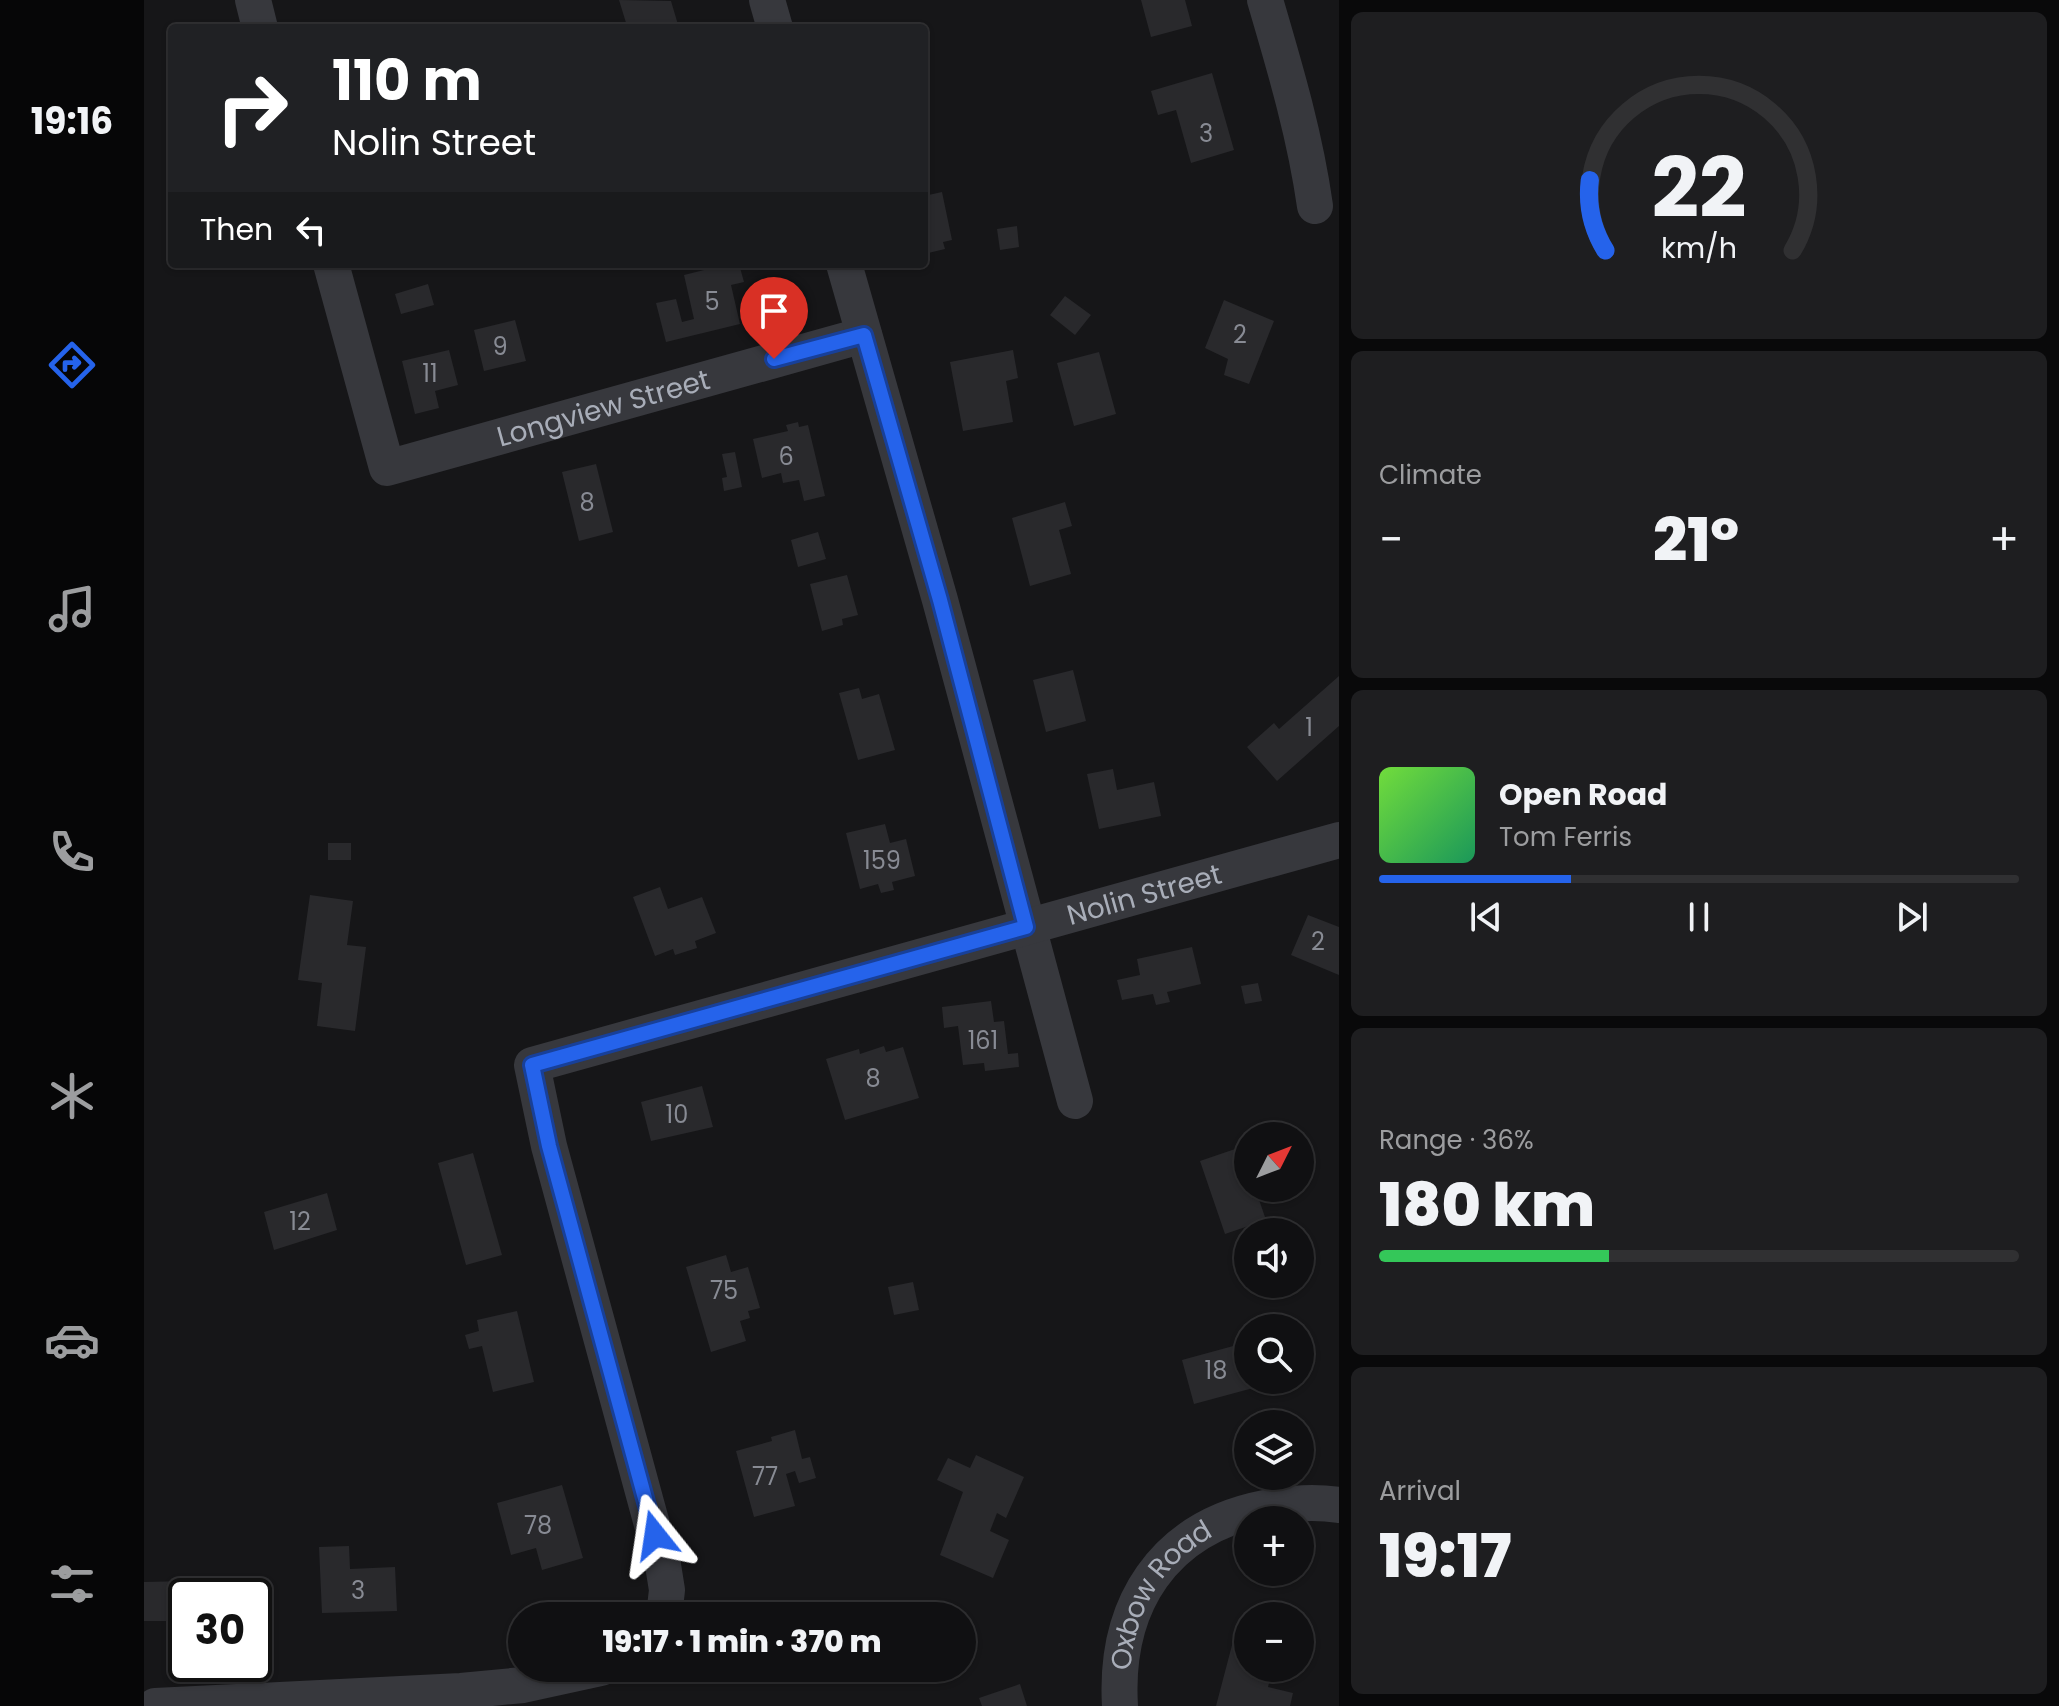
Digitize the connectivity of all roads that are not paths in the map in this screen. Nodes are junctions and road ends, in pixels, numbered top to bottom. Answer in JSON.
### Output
{"nodes":[{"id":1,"x":253,"y":0,"type":"edge"},
{"id":2,"x":767,"y":0,"type":"edge"},
{"id":3,"x":1265,"y":0,"type":"edge"},
{"id":4,"x":259,"y":24,"type":"edge"},
{"id":5,"x":774,"y":24,"type":"edge"},
{"id":6,"x":1315,"y":206,"type":"dead end"},
{"id":7,"x":332,"y":268,"type":"edge"},
{"id":8,"x":845,"y":268,"type":"edge"},
{"id":9,"x":864,"y":335,"type":"junction"},
{"id":10,"x":1339,"y":840,"type":"edge"},
{"id":11,"x":1026,"y":927,"type":"junction"},
{"id":12,"x":1075,"y":1101,"type":"dead end"},
{"id":13,"x":1339,"y":1505,"type":"edge"},
{"id":14,"x":666,"y":1602,"type":"edge"},
{"id":15,"x":537,"y":1682,"type":"edge"},
{"id":16,"x":155,"y":1706,"type":"edge"},
{"id":17,"x":1120,"y":1706,"type":"edge"}],
"edges":[{"from":1,"to":4,"type":"street"},
{"from":2,"to":5,"type":"street"},
{"from":3,"to":6,"type":"street"},
{"from":7,"to":9,"type":"street","name":"Longview Street"},
{"from":8,"to":9,"type":"street"},
{"from":9,"to":11,"type":"street"},
{"from":10,"to":11,"type":"street","name":"Nolin Street"},
{"from":11,"to":12,"type":"street"},
{"from":11,"to":14,"type":"street","name":"Nolin Street"},
{"from":13,"to":17,"type":"street","name":"Oxbow Road"},
{"from":15,"to":16,"type":"street"}]}
